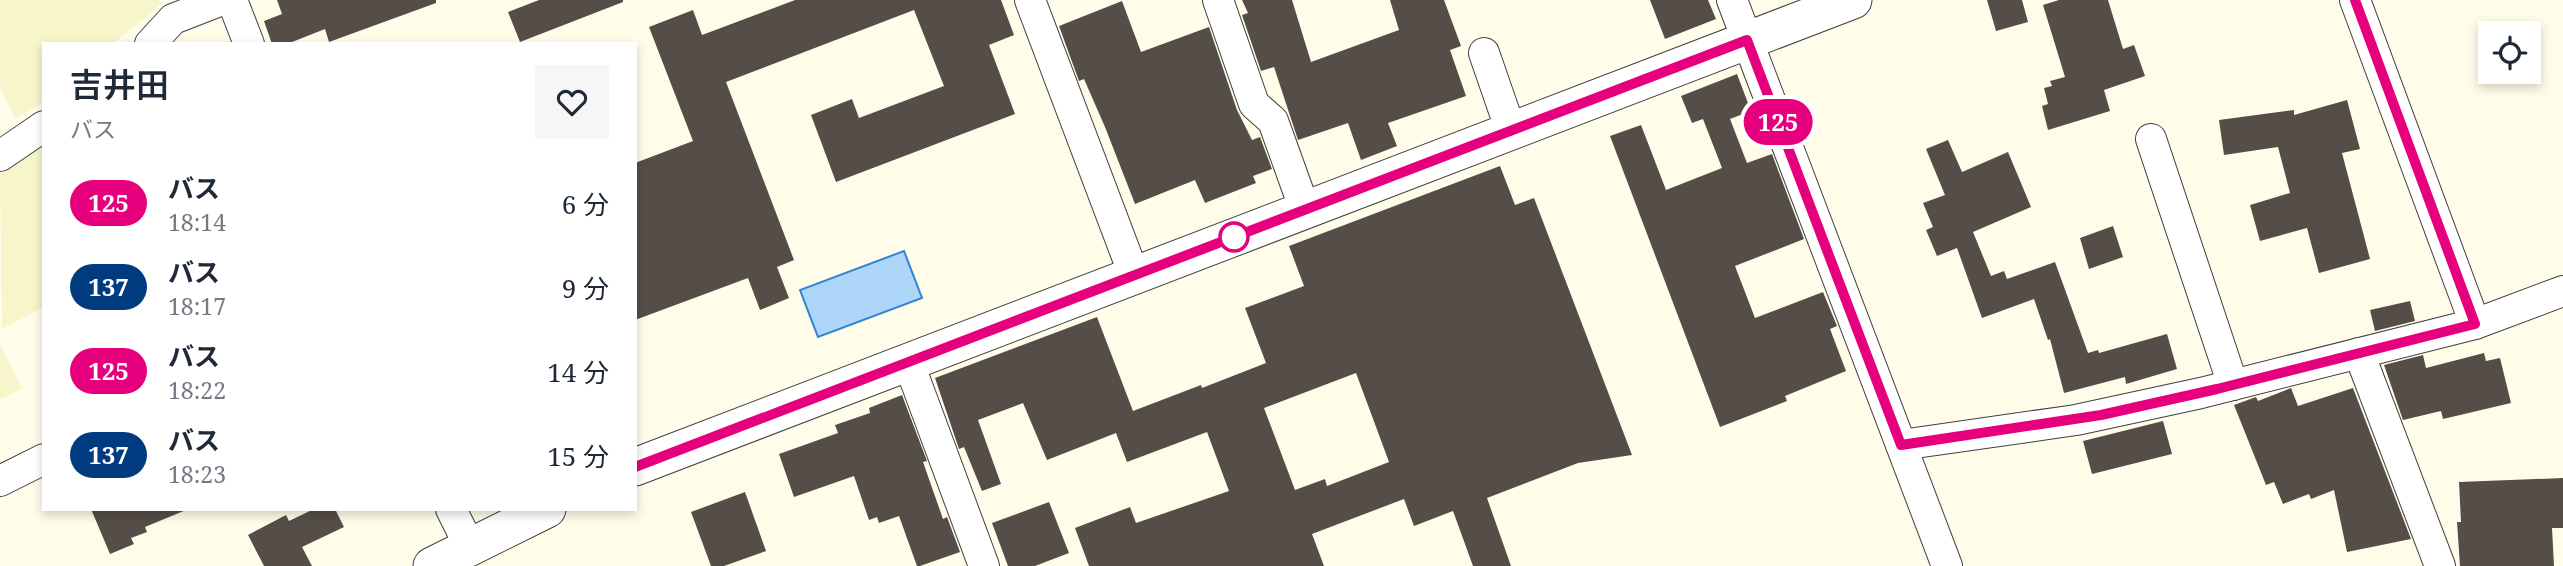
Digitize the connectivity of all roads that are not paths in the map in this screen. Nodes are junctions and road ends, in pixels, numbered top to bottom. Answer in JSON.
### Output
{"nodes":[{"id":1,"x":222,"y":0,"type":"edge"},
{"id":2,"x":232,"y":0,"type":"edge"},
{"id":3,"x":1217,"y":0,"type":"edge"},
{"id":4,"x":1731,"y":0,"type":"edge"},
{"id":5,"x":1853,"y":0,"type":"edge"},
{"id":6,"x":2355,"y":0,"type":"edge"},
{"id":7,"x":1039,"y":3,"type":"edge"},
{"id":8,"x":181,"y":7,"type":"edge"},
{"id":9,"x":1747,"y":40,"type":"junction"},
{"id":10,"x":151,"y":42,"type":"edge"},
{"id":11,"x":248,"y":42,"type":"edge"},
{"id":12,"x":1484,"y":53,"type":"dead end"},
{"id":13,"x":42,"y":127,"type":"edge"},
{"id":14,"x":1511,"y":131,"type":"junction"},
{"id":15,"x":2151,"y":139,"type":"dead end"},
{"id":16,"x":0,"y":156,"type":"edge"},
{"id":17,"x":1305,"y":210,"type":"junction"},
{"id":18,"x":1133,"y":275,"type":"junction"},
{"id":19,"x":2563,"y":291,"type":"edge"},
{"id":20,"x":2475,"y":324,"type":"junction"},
{"id":21,"x":2359,"y":353,"type":"junction"},
{"id":22,"x":908,"y":361,"type":"junction"},
{"id":23,"x":2234,"y":385,"type":"junction"},
{"id":24,"x":1901,"y":445,"type":"junction"},
{"id":25,"x":42,"y":460,"type":"edge"},
{"id":26,"x":637,"y":466,"type":"edge"},
{"id":27,"x":0,"y":481,"type":"edge"},
{"id":28,"x":452,"y":511,"type":"edge"},
{"id":29,"x":543,"y":511,"type":"edge"},
{"id":30,"x":470,"y":547,"type":"junction"},
{"id":31,"x":432,"y":566,"type":"edge"},
{"id":32,"x":984,"y":566,"type":"edge"},
{"id":33,"x":1947,"y":566,"type":"edge"},
{"id":34,"x":2440,"y":566,"type":"edge"}],
"edges":[{"from":1,"to":8,"type":"street"},
{"from":2,"to":11,"type":"street"},
{"from":3,"to":17,"type":"street"},
{"from":4,"to":9,"type":"street"},
{"from":5,"to":9,"type":"street"},
{"from":6,"to":20,"type":"street"},
{"from":7,"to":18,"type":"street"},
{"from":8,"to":10,"type":"street"},
{"from":9,"to":14,"type":"street"},
{"from":9,"to":24,"type":"street"},
{"from":12,"to":14,"type":"street"},
{"from":13,"to":16,"type":"street"},
{"from":14,"to":17,"type":"street"},
{"from":15,"to":23,"type":"street"},
{"from":17,"to":18,"type":"street"},
{"from":18,"to":22,"type":"street"},
{"from":19,"to":20,"type":"street"},
{"from":20,"to":21,"type":"street"},
{"from":21,"to":23,"type":"street"},
{"from":21,"to":34,"type":"street"},
{"from":22,"to":26,"type":"street"},
{"from":22,"to":32,"type":"street"},
{"from":23,"to":24,"type":"street"},
{"from":24,"to":33,"type":"street"},
{"from":25,"to":27,"type":"street"},
{"from":28,"to":30,"type":"street"},
{"from":29,"to":30,"type":"street"},
{"from":30,"to":31,"type":"street"}]}
